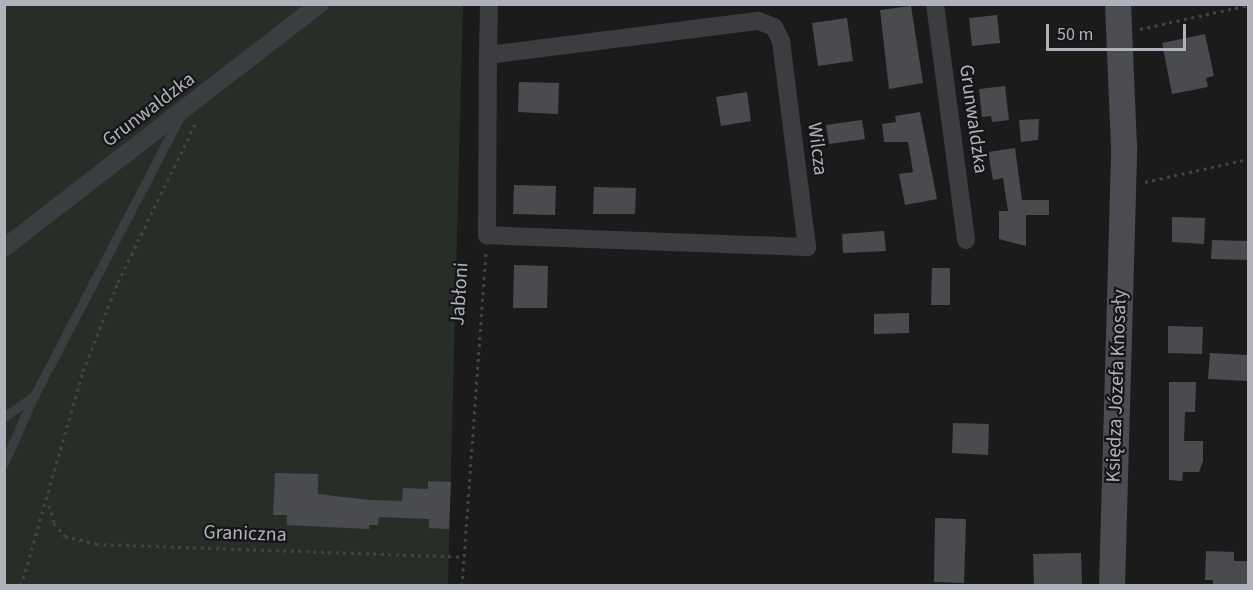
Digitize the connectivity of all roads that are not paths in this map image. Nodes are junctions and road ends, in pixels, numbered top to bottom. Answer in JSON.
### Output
{"nodes":[{"id":1,"x":320,"y":4,"type":"edge"},
{"id":2,"x":489,"y":4,"type":"edge"},
{"id":3,"x":935,"y":4,"type":"edge"},
{"id":4,"x":1118,"y":4,"type":"edge"},
{"id":5,"x":488,"y":55,"type":"junction"},
{"id":6,"x":181,"y":115,"type":"junction"},
{"id":7,"x":966,"y":240,"type":"dead end"},
{"id":8,"x":4,"y":248,"type":"edge"},
{"id":9,"x":34,"y":396,"type":"junction"},
{"id":10,"x":4,"y":417,"type":"edge"},
{"id":11,"x":4,"y":463,"type":"edge"},
{"id":12,"x":1112,"y":585,"type":"edge"}],
"edges":[{"from":1,"to":6,"type":"street","name":"Grunwaldzka"},
{"from":2,"to":5,"type":"street"},
{"from":3,"to":7,"type":"street","name":"Grunwaldzka"},
{"from":4,"to":12,"type":"street","name":"Księdza Józefa Knosały"},
{"from":5,"to":5,"type":"street","name":"Wilcza"},
{"from":6,"to":8,"type":"street","name":"Grunwaldzka"},
{"from":6,"to":9,"type":"lane"},
{"from":9,"to":10,"type":"lane"},
{"from":9,"to":11,"type":"lane"}]}
